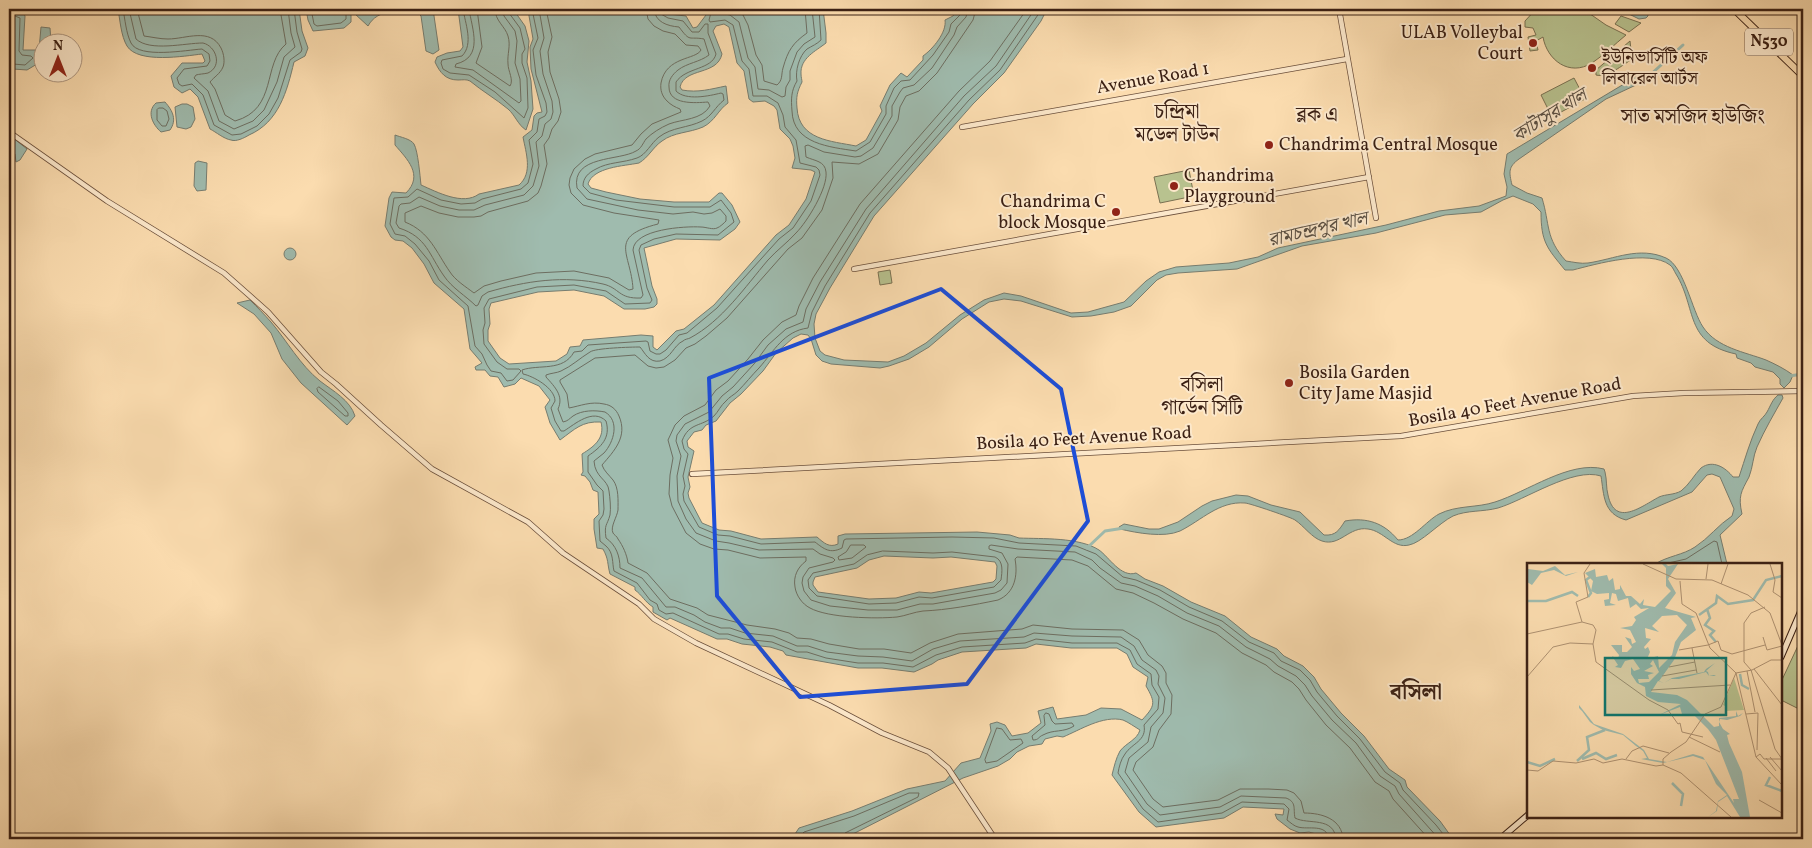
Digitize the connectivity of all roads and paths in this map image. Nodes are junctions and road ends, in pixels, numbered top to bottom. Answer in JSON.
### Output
{"nodes":[{"id":1,"x":1339,"y":9,"type":"edge"},
{"id":2,"x":1734,"y":9,"type":"edge"},
{"id":3,"x":1348,"y":59,"type":"junction"},
{"id":4,"x":1803,"y":76,"type":"edge"},
{"id":5,"x":962,"y":127,"type":"dead end"},
{"id":6,"x":9,"y":132,"type":"edge"},
{"id":7,"x":1368,"y":177,"type":"junction"},
{"id":8,"x":1376,"y":218,"type":"dead end"},
{"id":9,"x":854,"y":269,"type":"dead end"},
{"id":10,"x":1803,"y":391,"type":"edge"},
{"id":11,"x":692,"y":474,"type":"dead end"},
{"id":12,"x":1803,"y":606,"type":"edge"},
{"id":13,"x":1782,"y":655,"type":"edge"},
{"id":14,"x":1527,"y":816,"type":"edge"},
{"id":15,"x":995,"y":839,"type":"edge"},
{"id":16,"x":1500,"y":839,"type":"edge"}],
"edges":[{"from":1,"to":3,"type":"street"},
{"from":2,"to":4,"type":"highway","number":"N530"},
{"from":3,"to":5,"type":"street","name":"Avenue Road 1"},
{"from":3,"to":7,"type":"street"},
{"from":6,"to":15,"type":"street"},
{"from":7,"to":8,"type":"street"},
{"from":7,"to":9,"type":"street"},
{"from":10,"to":11,"type":"street","name":"Bosila 40 Feet Avenue Road"},
{"from":12,"to":13,"type":"main road"},
{"from":14,"to":16,"type":"main road"}]}
